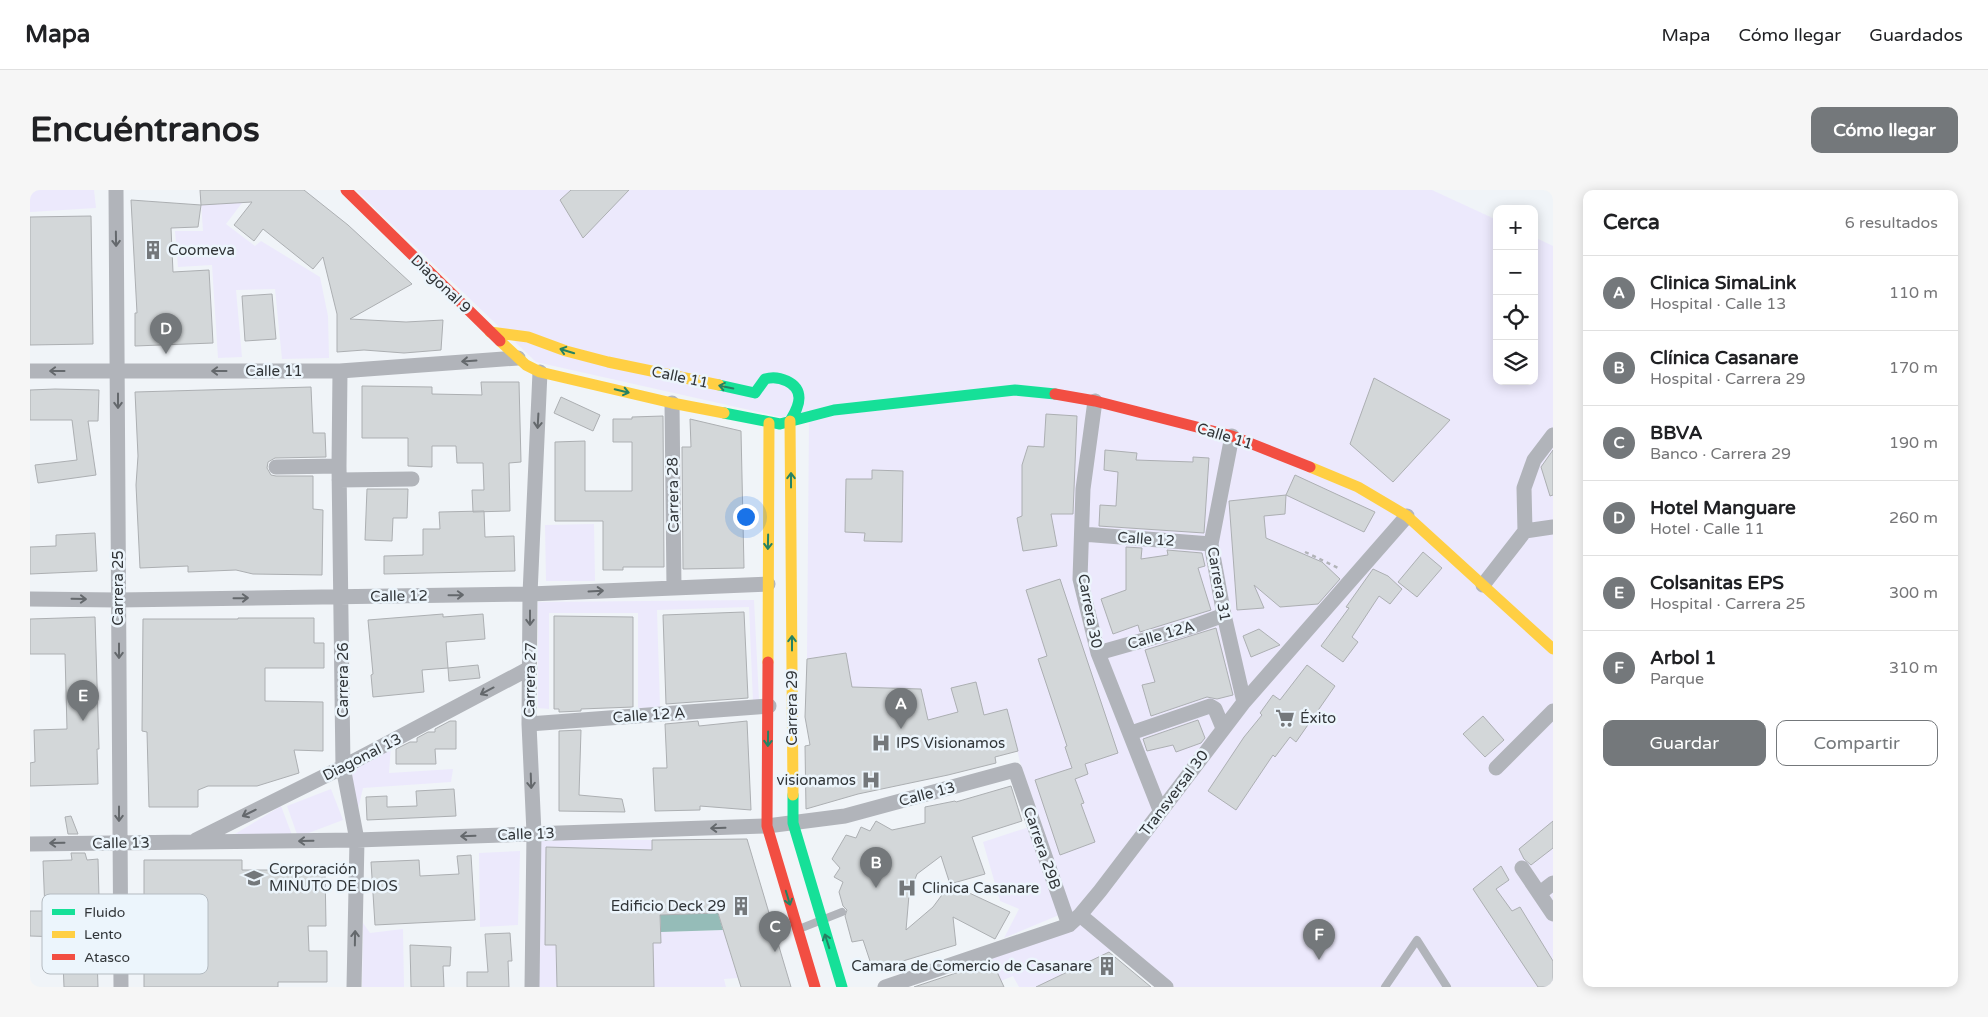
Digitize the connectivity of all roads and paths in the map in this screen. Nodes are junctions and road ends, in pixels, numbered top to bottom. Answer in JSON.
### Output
{"nodes":[{"id":1,"x":116,"y":190,"type":"edge"},
{"id":2,"x":346,"y":190,"type":"edge"},
{"id":3,"x":490,"y":332,"type":"junction"},
{"id":4,"x":518,"y":358,"type":"junction"},
{"id":5,"x":30,"y":371,"type":"edge"},
{"id":6,"x":118,"y":371,"type":"junction"},
{"id":7,"x":340,"y":371,"type":"junction"},
{"id":8,"x":540,"y":372,"type":"junction"},
{"id":9,"x":808,"y":397,"type":"junction"},
{"id":10,"x":1095,"y":401,"type":"junction"},
{"id":11,"x":672,"y":402,"type":"junction"},
{"id":12,"x":755,"y":402,"type":"junction"},
{"id":13,"x":834,"y":410,"type":"junction"},
{"id":14,"x":790,"y":421,"type":"junction"},
{"id":15,"x":769,"y":423,"type":"junction"},
{"id":16,"x":1553,"y":435,"type":"edge"},
{"id":17,"x":1232,"y":436,"type":"junction"},
{"id":18,"x":276,"y":467,"type":"dead end"},
{"id":19,"x":339,"y":473,"type":"junction"},
{"id":20,"x":412,"y":480,"type":"dead end"},
{"id":21,"x":1406,"y":516,"type":"junction"},
{"id":22,"x":1553,"y":527,"type":"edge"},
{"id":23,"x":1525,"y":531,"type":"junction"},
{"id":24,"x":1082,"y":534,"type":"junction"},
{"id":25,"x":1211,"y":544,"type":"junction"},
{"id":26,"x":1305,"y":552,"type":"dead end"},
{"id":27,"x":1354,"y":576,"type":"junction"},
{"id":28,"x":768,"y":584,"type":"junction"},
{"id":29,"x":1483,"y":585,"type":"junction"},
{"id":30,"x":674,"y":588,"type":"junction"},
{"id":31,"x":530,"y":594,"type":"junction"},
{"id":32,"x":342,"y":597,"type":"junction"},
{"id":33,"x":30,"y":599,"type":"edge"},
{"id":34,"x":118,"y":600,"type":"junction"},
{"id":35,"x":1224,"y":615,"type":"junction"},
{"id":36,"x":1553,"y":649,"type":"edge"},
{"id":37,"x":1098,"y":653,"type":"junction"},
{"id":38,"x":530,"y":668,"type":"junction"},
{"id":39,"x":1244,"y":702,"type":"junction"},
{"id":40,"x":769,"y":706,"type":"junction"},
{"id":41,"x":1553,"y":711,"type":"edge"},
{"id":42,"x":529,"y":724,"type":"junction"},
{"id":43,"x":1223,"y":728,"type":"junction"},
{"id":44,"x":1131,"y":733,"type":"junction"},
{"id":45,"x":343,"y":767,"type":"junction"},
{"id":46,"x":1496,"y":768,"type":"dead end"},
{"id":47,"x":1015,"y":770,"type":"joint"},
{"id":48,"x":1160,"y":810,"type":"junction"},
{"id":49,"x":793,"y":823,"type":"junction"},
{"id":50,"x":767,"y":826,"type":"junction"},
{"id":51,"x":534,"y":833,"type":"junction"},
{"id":52,"x":357,"y":840,"type":"junction"},
{"id":53,"x":192,"y":842,"type":"junction"},
{"id":54,"x":119,"y":843,"type":"junction"},
{"id":55,"x":30,"y":844,"type":"edge"},
{"id":56,"x":1522,"y":868,"type":"dead end"},
{"id":57,"x":1553,"y":883,"type":"edge"},
{"id":58,"x":1540,"y":893,"type":"junction"},
{"id":59,"x":120,"y":894,"type":"edge"},
{"id":60,"x":842,"y":912,"type":"dead end"},
{"id":61,"x":1553,"y":914,"type":"edge"},
{"id":62,"x":1080,"y":915,"type":"junction"},
{"id":63,"x":821,"y":921,"type":"junction"},
{"id":64,"x":1069,"y":925,"type":"junction"},
{"id":65,"x":798,"y":930,"type":"junction"},
{"id":66,"x":121,"y":974,"type":"edge"},
{"id":67,"x":121,"y":987,"type":"edge"},
{"id":68,"x":354,"y":987,"type":"edge"},
{"id":69,"x":532,"y":987,"type":"edge"},
{"id":70,"x":815,"y":987,"type":"edge"},
{"id":71,"x":842,"y":987,"type":"edge"},
{"id":72,"x":885,"y":987,"type":"edge"},
{"id":73,"x":1166,"y":987,"type":"edge"},
{"id":74,"x":1385,"y":987,"type":"edge"},
{"id":75,"x":1447,"y":987,"type":"edge"}],
"edges":[{"from":1,"to":6,"type":"street","name":"Carrera 25","one_way":true},
{"from":2,"to":3,"type":"main road","name":"Diagonal 9"},
{"from":3,"to":4,"type":"main road","name":"Diagonal 9"},
{"from":12,"to":3,"type":"main road","name":"Calle 11","one_way":true},
{"from":4,"to":7,"type":"street","name":"Calle 11","one_way":true},
{"from":4,"to":8,"type":"main road","name":"Diagonal 9"},
{"from":6,"to":5,"type":"street","name":"Calle 11","one_way":true},
{"from":7,"to":6,"type":"street","name":"Calle 11","one_way":true},
{"from":6,"to":34,"type":"street","name":"Carrera 25","one_way":true},
{"from":7,"to":19,"type":"street","name":"Carrera 26"},
{"from":8,"to":11,"type":"main road","name":"Calle 11","one_way":true},
{"from":8,"to":31,"type":"street","name":"Carrera 27","one_way":true},
{"from":9,"to":12,"type":"main road"},
{"from":9,"to":13,"type":"main road"},
{"from":9,"to":14,"type":"main road"},
{"from":10,"to":13,"type":"main road","name":"Calle 11"},
{"from":10,"to":17,"type":"main road","name":"Calle 11"},
{"from":10,"to":24,"type":"street","name":"Carrera 30"},
{"from":11,"to":15,"type":"main road","name":"Calle 11"},
{"from":11,"to":30,"type":"street","name":"Carrera 28"},
{"from":12,"to":15,"type":"main road"},
{"from":13,"to":14,"type":"main road","name":"Calle 11"},
{"from":14,"to":15,"type":"main road","name":"Calle 11"},
{"from":49,"to":14,"type":"main road","name":"Carrera 29","one_way":true},
{"from":15,"to":28,"type":"main road","name":"Carrera 29","one_way":true},
{"from":16,"to":23,"type":"street"},
{"from":17,"to":21,"type":"main road","name":"Calle 11"},
{"from":17,"to":25,"type":"street","name":"Carrera 31"},
{"from":18,"to":19,"type":"street"},
{"from":19,"to":20,"type":"street"},
{"from":19,"to":32,"type":"street","name":"Carrera 26"},
{"from":21,"to":27,"type":"street","name":"Transversal 30"},
{"from":21,"to":29,"type":"main road","name":"Calle 11"},
{"from":22,"to":23,"type":"street"},
{"from":23,"to":29,"type":"street"},
{"from":24,"to":25,"type":"street","name":"Calle 12"},
{"from":24,"to":37,"type":"street","name":"Carrera 30"},
{"from":25,"to":35,"type":"street","name":"Carrera 31"},
{"from":26,"to":27,"type":"path"},
{"from":27,"to":39,"type":"street","name":"Transversal 30"},
{"from":28,"to":30,"type":"street","name":"Calle 12"},
{"from":28,"to":40,"type":"main road","name":"Carrera 29"},
{"from":29,"to":36,"type":"main road","name":"Calle 11"},
{"from":31,"to":30,"type":"street","name":"Calle 12","one_way":true},
{"from":32,"to":31,"type":"street","name":"Calle 12","one_way":true},
{"from":31,"to":38,"type":"street","name":"Carrera 27","one_way":true},
{"from":34,"to":32,"type":"street","name":"Calle 12","one_way":true},
{"from":32,"to":45,"type":"street","name":"Carrera 26"},
{"from":33,"to":34,"type":"street","name":"Calle 12","one_way":true},
{"from":34,"to":54,"type":"street","name":"Carrera 25","one_way":true},
{"from":35,"to":37,"type":"street","name":"Calle 12A"},
{"from":35,"to":39,"type":"street","name":"Carrera 31"},
{"from":37,"to":44,"type":"street","name":"Carrera 30"},
{"from":38,"to":42,"type":"street","name":"Carrera 27"},
{"from":38,"to":45,"type":"street","name":"Diagonal 13","one_way":true},
{"from":39,"to":43,"type":"street","name":"Transversal 30"},
{"from":40,"to":42,"type":"street","name":"Calle 12 A"},
{"from":40,"to":50,"type":"main road","name":"Carrera 29","one_way":true},
{"from":41,"to":46,"type":"street"},
{"from":42,"to":51,"type":"street","name":"Carrera 27","one_way":true},
{"from":43,"to":44,"type":"street"},
{"from":43,"to":48,"type":"street","name":"Transversal 30"},
{"from":44,"to":48,"type":"street","name":"Carrera 30"},
{"from":45,"to":52,"type":"street","name":"Carrera 26"},
{"from":45,"to":53,"type":"street","name":"Diagonal 13","one_way":true},
{"from":47,"to":49,"type":"street","name":"Calle 13"},
{"from":47,"to":64,"type":"street","name":"Carrera 29B"},
{"from":48,"to":62,"type":"street","name":"Transversal 30"},
{"from":49,"to":50,"type":"street","name":"Calle 13"},
{"from":49,"to":63,"type":"main road","name":"Carrera 29"},
{"from":50,"to":51,"type":"street","name":"Calle 13","one_way":true},
{"from":50,"to":65,"type":"main road","name":"Carrera 29","one_way":true},
{"from":51,"to":52,"type":"street","name":"Calle 13","one_way":true},
{"from":51,"to":69,"type":"street","name":"Carrera 27"},
{"from":52,"to":53,"type":"street","name":"Calle 13","one_way":true},
{"from":68,"to":52,"type":"street","name":"Carrera 26","one_way":true},
{"from":53,"to":54,"type":"street","name":"Calle 13"},
{"from":54,"to":55,"type":"street","name":"Calle 13","one_way":true},
{"from":54,"to":59,"type":"street","name":"Carrera 25"},
{"from":56,"to":58,"type":"street"},
{"from":57,"to":58,"type":"street"},
{"from":58,"to":61,"type":"street"},
{"from":60,"to":63,"type":"lane"},
{"from":62,"to":64,"type":"street","name":"Transversal 30"},
{"from":62,"to":73,"type":"street"},
{"from":63,"to":65,"type":"lane"},
{"from":71,"to":63,"type":"main road","name":"Carrera 29","one_way":true},
{"from":64,"to":72,"type":"street","name":"Transversal 30"},
{"from":65,"to":70,"type":"main road","name":"Carrera 29"},
{"from":66,"to":67,"type":"street","name":"Carrera 25"},
{"from":74,"to":75,"type":"lane"}]}
